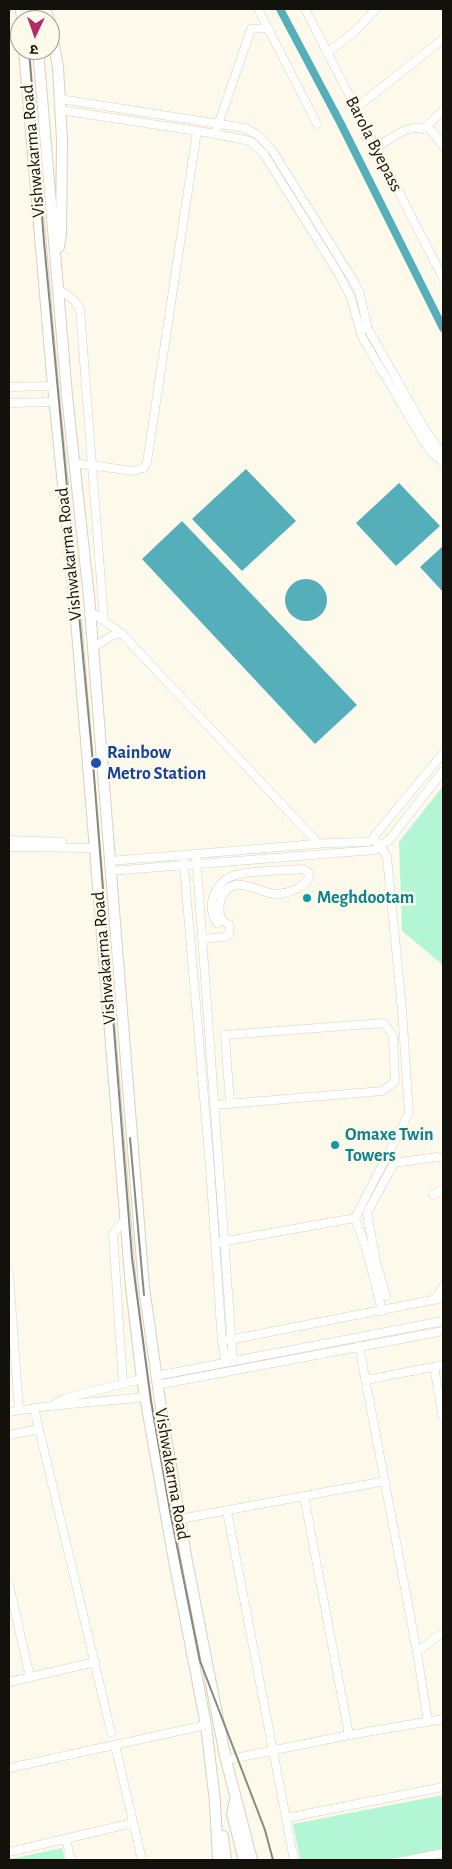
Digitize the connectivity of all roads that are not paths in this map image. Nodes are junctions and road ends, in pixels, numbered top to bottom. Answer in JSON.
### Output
{"nodes":[{"id":1,"x":258,"y":9,"type":"edge"},
{"id":2,"x":305,"y":9,"type":"edge"},
{"id":3,"x":376,"y":9,"type":"edge"},
{"id":4,"x":268,"y":28,"type":"junction"},
{"id":5,"x":443,"y":39,"type":"edge"},
{"id":6,"x":327,"y":53,"type":"junction"},
{"id":7,"x":25,"y":60,"type":"edge"},
{"id":8,"x":39,"y":60,"type":"edge"},
{"id":9,"x":57,"y":60,"type":"edge"},
{"id":10,"x":27,"y":80,"type":"junction"},
{"id":11,"x":41,"y":80,"type":"junction"},
{"id":12,"x":28,"y":92,"type":"junction"},
{"id":13,"x":42,"y":92,"type":"junction"},
{"id":14,"x":60,"y":105,"type":"junction"},
{"id":15,"x":356,"y":108,"type":"junction"},
{"id":16,"x":443,"y":112,"type":"edge"},
{"id":17,"x":218,"y":124,"type":"junction"},
{"id":18,"x":317,"y":124,"type":"dead end"},
{"id":19,"x":428,"y":126,"type":"junction"},
{"id":20,"x":197,"y":131,"type":"junction"},
{"id":21,"x":215,"y":134,"type":"junction"},
{"id":22,"x":443,"y":146,"type":"edge"},
{"id":23,"x":376,"y":148,"type":"junction"},
{"id":24,"x":56,"y":266,"type":"junction"},
{"id":25,"x":443,"y":278,"type":"edge"},
{"id":26,"x":58,"y":289,"type":"junction"},
{"id":27,"x":53,"y":386,"type":"junction"},
{"id":28,"x":9,"y":387,"type":"edge"},
{"id":29,"x":25,"y":387,"type":"junction"},
{"id":30,"x":54,"y":402,"type":"junction"},
{"id":31,"x":9,"y":403,"type":"edge"},
{"id":32,"x":25,"y":403,"type":"junction"},
{"id":33,"x":443,"y":452,"type":"edge"},
{"id":34,"x":443,"y":462,"type":"edge"},
{"id":35,"x":75,"y":463,"type":"junction"},
{"id":36,"x":93,"y":466,"type":"junction"},
{"id":37,"x":101,"y":572,"type":"junction"},
{"id":38,"x":86,"y":573,"type":"junction"},
{"id":39,"x":90,"y":611,"type":"junction"},
{"id":40,"x":104,"y":621,"type":"junction"},
{"id":41,"x":121,"y":633,"type":"junction"},
{"id":42,"x":93,"y":648,"type":"junction"},
{"id":43,"x":443,"y":753,"type":"edge"},
{"id":44,"x":443,"y":771,"type":"edge"},
{"id":45,"x":372,"y":839,"type":"junction"},
{"id":46,"x":9,"y":840,"type":"edge"},
{"id":47,"x":318,"y":844,"type":"junction"},
{"id":48,"x":94,"y":845,"type":"junction"},
{"id":49,"x":381,"y":846,"type":"junction"},
{"id":50,"x":9,"y":847,"type":"edge"},
{"id":51,"x":196,"y":854,"type":"junction"},
{"id":52,"x":183,"y":855,"type":"junction"},
{"id":53,"x":196,"y":864,"type":"junction"},
{"id":54,"x":184,"y":865,"type":"junction"},
{"id":55,"x":110,"y":866,"type":"junction"},
{"id":56,"x":260,"y":881,"type":"junction"},
{"id":57,"x":219,"y":923,"type":"junction"},
{"id":58,"x":201,"y":926,"type":"junction"},
{"id":59,"x":218,"y":937,"type":"junction"},
{"id":60,"x":202,"y":938,"type":"junction"},
{"id":61,"x":208,"y":1024,"type":"junction"},
{"id":62,"x":198,"y":1025,"type":"junction"},
{"id":63,"x":125,"y":1057,"type":"junction"},
{"id":64,"x":112,"y":1059,"type":"junction"},
{"id":65,"x":127,"y":1083,"type":"junction"},
{"id":66,"x":115,"y":1087,"type":"junction"},
{"id":67,"x":230,"y":1104,"type":"junction"},
{"id":68,"x":214,"y":1105,"type":"junction"},
{"id":69,"x":443,"y":1159,"type":"edge"},
{"id":70,"x":443,"y":1189,"type":"edge"},
{"id":71,"x":432,"y":1195,"type":"dead end"},
{"id":72,"x":355,"y":1218,"type":"junction"},
{"id":73,"x":126,"y":1219,"type":"junction"},
{"id":74,"x":224,"y":1241,"type":"junction"},
{"id":75,"x":215,"y":1243,"type":"junction"},
{"id":76,"x":9,"y":1274,"type":"edge"},
{"id":77,"x":443,"y":1286,"type":"edge"},
{"id":78,"x":386,"y":1296,"type":"dead end"},
{"id":79,"x":443,"y":1298,"type":"edge"},
{"id":80,"x":435,"y":1299,"type":"junction"},
{"id":81,"x":382,"y":1311,"type":"junction"},
{"id":82,"x":443,"y":1321,"type":"edge"},
{"id":83,"x":443,"y":1330,"type":"edge"},
{"id":84,"x":232,"y":1339,"type":"junction"},
{"id":85,"x":222,"y":1342,"type":"junction"},
{"id":86,"x":359,"y":1346,"type":"junction"},
{"id":87,"x":230,"y":1362,"type":"junction"},
{"id":88,"x":443,"y":1365,"type":"edge"},
{"id":89,"x":434,"y":1367,"type":"junction"},
{"id":90,"x":142,"y":1380,"type":"junction"},
{"id":91,"x":366,"y":1380,"type":"junction"},
{"id":92,"x":156,"y":1381,"type":"junction"},
{"id":93,"x":123,"y":1384,"type":"junction"},
{"id":94,"x":145,"y":1397,"type":"junction"},
{"id":95,"x":55,"y":1404,"type":"junction"},
{"id":96,"x":34,"y":1408,"type":"junction"},
{"id":97,"x":19,"y":1410,"type":"junction"},
{"id":98,"x":9,"y":1412,"type":"edge"},
{"id":99,"x":443,"y":1418,"type":"edge"},
{"id":100,"x":39,"y":1429,"type":"junction"},
{"id":101,"x":9,"y":1436,"type":"edge"},
{"id":102,"x":385,"y":1482,"type":"junction"},
{"id":103,"x":304,"y":1496,"type":"junction"},
{"id":104,"x":227,"y":1510,"type":"junction"},
{"id":105,"x":180,"y":1519,"type":"junction"},
{"id":106,"x":9,"y":1585,"type":"edge"},
{"id":107,"x":12,"y":1615,"type":"edge"},
{"id":108,"x":443,"y":1632,"type":"edge"},
{"id":109,"x":417,"y":1652,"type":"junction"},
{"id":110,"x":95,"y":1662,"type":"junction"},
{"id":111,"x":30,"y":1677,"type":"junction"},
{"id":112,"x":9,"y":1682,"type":"edge"},
{"id":113,"x":443,"y":1719,"type":"edge"},
{"id":114,"x":428,"y":1722,"type":"junction"},
{"id":115,"x":206,"y":1725,"type":"junction"},
{"id":116,"x":111,"y":1732,"type":"dead end"},
{"id":117,"x":349,"y":1735,"type":"junction"},
{"id":118,"x":115,"y":1745,"type":"junction"},
{"id":119,"x":272,"y":1750,"type":"junction"},
{"id":120,"x":226,"y":1760,"type":"junction"},
{"id":121,"x":9,"y":1768,"type":"edge"},
{"id":122,"x":443,"y":1787,"type":"edge"},
{"id":123,"x":235,"y":1796,"type":"junction"},
{"id":124,"x":215,"y":1802,"type":"junction"},
{"id":125,"x":286,"y":1818,"type":"junction"},
{"id":126,"x":133,"y":1823,"type":"junction"},
{"id":127,"x":66,"y":1839,"type":"junction"},
{"id":128,"x":9,"y":1852,"type":"edge"},
{"id":129,"x":443,"y":1853,"type":"edge"},
{"id":130,"x":72,"y":1860,"type":"edge"},
{"id":131,"x":142,"y":1860,"type":"edge"},
{"id":132,"x":218,"y":1860,"type":"edge"},
{"id":133,"x":226,"y":1860,"type":"edge"},
{"id":134,"x":244,"y":1860,"type":"edge"},
{"id":135,"x":252,"y":1860,"type":"edge"},
{"id":136,"x":294,"y":1860,"type":"edge"},
{"id":137,"x":409,"y":1860,"type":"edge"}],
"edges":[{"from":1,"to":4,"type":"street"},
{"from":2,"to":6,"type":"street","name":"Barola Byepass"},
{"from":3,"to":6,"type":"street"},
{"from":4,"to":17,"type":"street"},
{"from":4,"to":18,"type":"street"},
{"from":5,"to":15,"type":"street"},
{"from":6,"to":15,"type":"street","name":"Barola Byepass"},
{"from":7,"to":10,"type":"main road","name":"Vishwakarma Road"},
{"from":8,"to":11,"type":"main road","name":"Vishwakarma Road"},
{"from":9,"to":14,"type":"main road"},
{"from":10,"to":11,"type":"main road"},
{"from":10,"to":12,"type":"main road","name":"Vishwakarma Road"},
{"from":11,"to":13,"type":"main road","name":"Vishwakarma Road"},
{"from":12,"to":13,"type":"main road"},
{"from":12,"to":27,"type":"main road","name":"Vishwakarma Road"},
{"from":13,"to":24,"type":"main road","name":"Vishwakarma Road"},
{"from":14,"to":17,"type":"street"},
{"from":14,"to":20,"type":"street"},
{"from":14,"to":24,"type":"main road"},
{"from":15,"to":23,"type":"street","name":"Barola Byepass"},
{"from":16,"to":19,"type":"street"},
{"from":17,"to":21,"type":"street"},
{"from":17,"to":33,"type":"street"},
{"from":19,"to":22,"type":"street"},
{"from":19,"to":23,"type":"street"},
{"from":20,"to":21,"type":"street"},
{"from":20,"to":36,"type":"street"},
{"from":21,"to":34,"type":"street"},
{"from":23,"to":25,"type":"street","name":"Barola Byepass"},
{"from":24,"to":26,"type":"main road","name":"Vishwakarma Road"},
{"from":26,"to":35,"type":"main road","name":"Vishwakarma Road"},
{"from":26,"to":36,"type":"street"},
{"from":27,"to":29,"type":"street"},
{"from":27,"to":30,"type":"main road","name":"Vishwakarma Road"},
{"from":28,"to":29,"type":"street"},
{"from":29,"to":32,"type":"street"},
{"from":30,"to":32,"type":"street"},
{"from":30,"to":48,"type":"main road","name":"Vishwakarma Road"},
{"from":31,"to":32,"type":"street"},
{"from":35,"to":36,"type":"street"},
{"from":35,"to":38,"type":"main road","name":"Vishwakarma Road"},
{"from":36,"to":37,"type":"street"},
{"from":37,"to":38,"type":"street"},
{"from":37,"to":40,"type":"street"},
{"from":38,"to":39,"type":"main road","name":"Vishwakarma Road"},
{"from":39,"to":40,"type":"street"},
{"from":39,"to":42,"type":"main road","name":"Vishwakarma Road"},
{"from":40,"to":41,"type":"street"},
{"from":41,"to":42,"type":"street"},
{"from":41,"to":47,"type":"street"},
{"from":42,"to":55,"type":"main road","name":"Vishwakarma Road"},
{"from":43,"to":45,"type":"street"},
{"from":44,"to":49,"type":"street"},
{"from":45,"to":47,"type":"street"},
{"from":45,"to":49,"type":"street"},
{"from":46,"to":48,"type":"street"},
{"from":47,"to":51,"type":"street"},
{"from":48,"to":50,"type":"street"},
{"from":48,"to":64,"type":"main road","name":"Vishwakarma Road"},
{"from":49,"to":53,"type":"street"},
{"from":49,"to":72,"type":"street"},
{"from":51,"to":52,"type":"street"},
{"from":51,"to":53,"type":"street"},
{"from":52,"to":54,"type":"street"},
{"from":52,"to":55,"type":"street"},
{"from":53,"to":54,"type":"street"},
{"from":53,"to":58,"type":"street"},
{"from":54,"to":55,"type":"street"},
{"from":54,"to":62,"type":"street"},
{"from":55,"to":63,"type":"main road","name":"Vishwakarma Road"},
{"from":56,"to":56,"type":"street"},
{"from":56,"to":57,"type":"street"},
{"from":56,"to":57,"type":"street"},
{"from":57,"to":58,"type":"street"},
{"from":57,"to":59,"type":"street"},
{"from":57,"to":59,"type":"street"},
{"from":58,"to":60,"type":"street"},
{"from":59,"to":60,"type":"street"},
{"from":60,"to":61,"type":"street"},
{"from":61,"to":62,"type":"street"},
{"from":61,"to":68,"type":"street"},
{"from":62,"to":75,"type":"street"},
{"from":63,"to":64,"type":"main road"},
{"from":63,"to":65,"type":"main road","name":"Vishwakarma Road"},
{"from":64,"to":66,"type":"main road","name":"Vishwakarma Road"},
{"from":65,"to":66,"type":"main road"},
{"from":65,"to":92,"type":"main road","name":"Vishwakarma Road"},
{"from":66,"to":73,"type":"main road","name":"Vishwakarma Road"},
{"from":67,"to":67,"type":"street"},
{"from":67,"to":68,"type":"street"},
{"from":68,"to":74,"type":"street"},
{"from":69,"to":78,"type":"street"},
{"from":70,"to":71,"type":"street"},
{"from":72,"to":74,"type":"street"},
{"from":72,"to":81,"type":"street"},
{"from":73,"to":90,"type":"main road","name":"Vishwakarma Road"},
{"from":73,"to":93,"type":"street"},
{"from":74,"to":75,"type":"street"},
{"from":74,"to":84,"type":"street"},
{"from":75,"to":85,"type":"street"},
{"from":76,"to":97,"type":"street"},
{"from":77,"to":80,"type":"street"},
{"from":79,"to":80,"type":"street"},
{"from":80,"to":81,"type":"street"},
{"from":81,"to":84,"type":"street"},
{"from":82,"to":87,"type":"street"},
{"from":83,"to":86,"type":"street"},
{"from":84,"to":85,"type":"street"},
{"from":84,"to":87,"type":"street"},
{"from":85,"to":87,"type":"street"},
{"from":86,"to":91,"type":"street"},
{"from":86,"to":92,"type":"street"},
{"from":87,"to":92,"type":"street"},
{"from":88,"to":89,"type":"street"},
{"from":89,"to":91,"type":"street"},
{"from":89,"to":99,"type":"street"},
{"from":90,"to":93,"type":"street"},
{"from":90,"to":94,"type":"main road","name":"Vishwakarma Road"},
{"from":91,"to":102,"type":"street"},
{"from":92,"to":105,"type":"main road","name":"Vishwakarma Road"},
{"from":93,"to":95,"type":"street"},
{"from":94,"to":95,"type":"street"},
{"from":94,"to":115,"type":"main road","name":"Vishwakarma Road"},
{"from":95,"to":96,"type":"street"},
{"from":96,"to":97,"type":"street"},
{"from":96,"to":100,"type":"street"},
{"from":97,"to":98,"type":"street"},
{"from":100,"to":101,"type":"street"},
{"from":100,"to":110,"type":"street"},
{"from":102,"to":103,"type":"street"},
{"from":102,"to":109,"type":"street"},
{"from":103,"to":104,"type":"street"},
{"from":103,"to":117,"type":"street"},
{"from":104,"to":105,"type":"street"},
{"from":104,"to":119,"type":"street"},
{"from":105,"to":120,"type":"main road","name":"Vishwakarma Road"},
{"from":106,"to":107,"type":"street"},
{"from":107,"to":111,"type":"street"},
{"from":108,"to":109,"type":"street"},
{"from":109,"to":114,"type":"street"},
{"from":110,"to":111,"type":"street"},
{"from":110,"to":116,"type":"street"},
{"from":111,"to":112,"type":"street"},
{"from":113,"to":114,"type":"street"},
{"from":114,"to":117,"type":"street"},
{"from":115,"to":118,"type":"street"},
{"from":115,"to":124,"type":"main road","name":"Vishwakarma Road"},
{"from":117,"to":119,"type":"street"},
{"from":118,"to":121,"type":"street"},
{"from":118,"to":126,"type":"street"},
{"from":119,"to":120,"type":"street"},
{"from":119,"to":125,"type":"street"},
{"from":120,"to":123,"type":"main road","name":"Vishwakarma Road"},
{"from":122,"to":125,"type":"street"},
{"from":123,"to":134,"type":"main road"},
{"from":123,"to":135,"type":"main road","name":"Vishwakarma Road"},
{"from":124,"to":132,"type":"main road","name":"Vishwakarma Road"},
{"from":124,"to":133,"type":"main road"},
{"from":125,"to":136,"type":"street"},
{"from":126,"to":127,"type":"street"},
{"from":126,"to":131,"type":"street"},
{"from":127,"to":128,"type":"street"},
{"from":127,"to":130,"type":"street"},
{"from":129,"to":137,"type":"street"}]}
